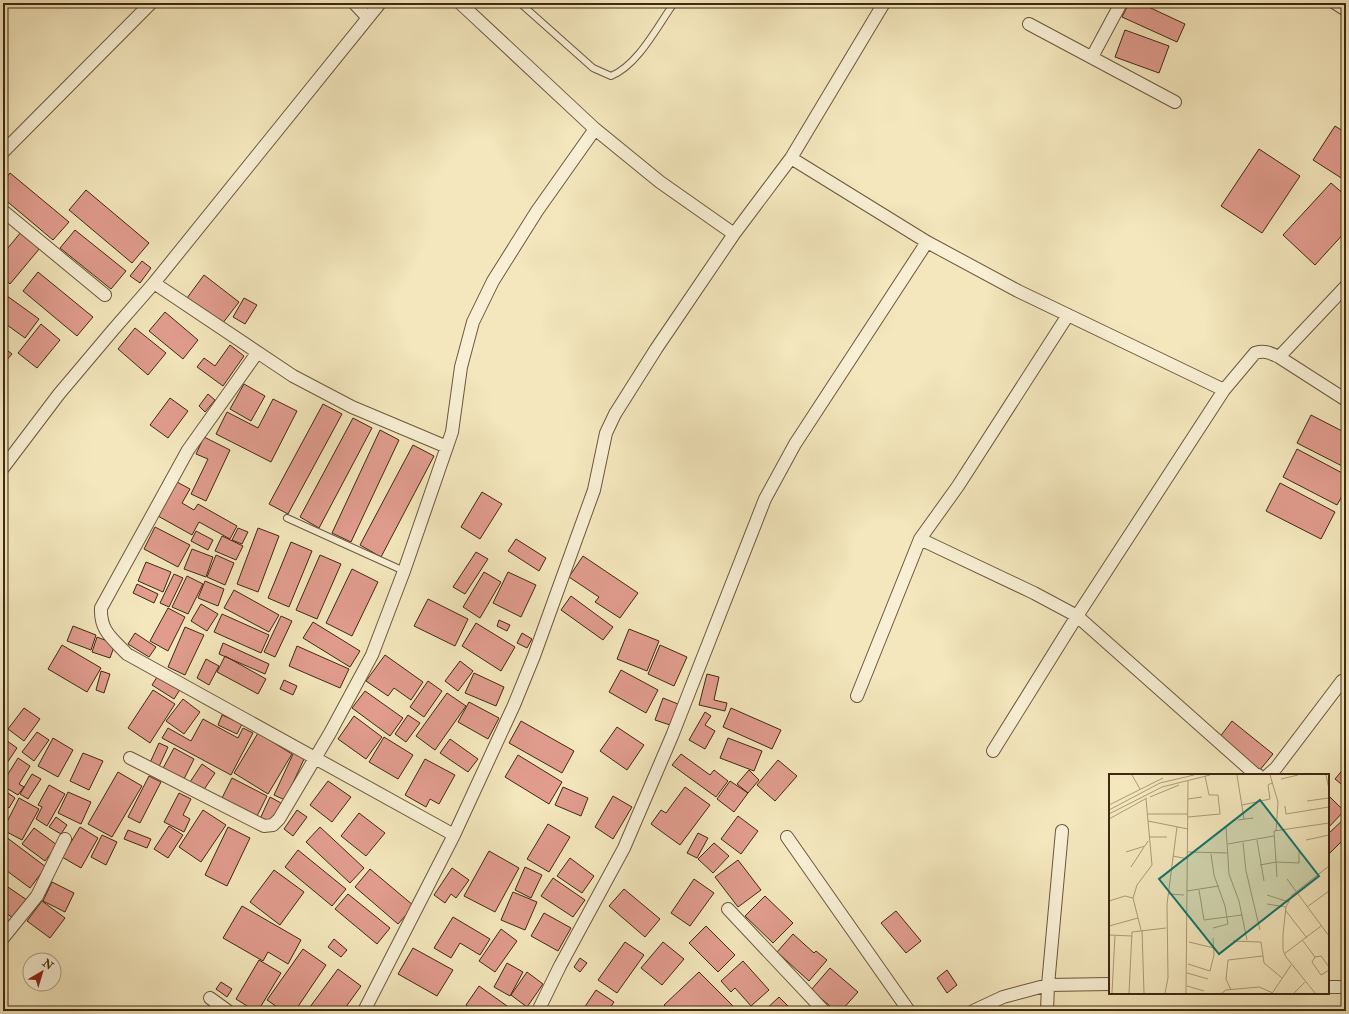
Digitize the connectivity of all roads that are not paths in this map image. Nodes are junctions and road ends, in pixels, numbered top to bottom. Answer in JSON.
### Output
{"nodes":[{"id":1,"x":151,"y":3,"type":"edge"},
{"id":2,"x":354,"y":3,"type":"edge"},
{"id":3,"x":380,"y":3,"type":"edge"},
{"id":4,"x":460,"y":3,"type":"edge"},
{"id":5,"x":520,"y":3,"type":"edge"},
{"id":6,"x":674,"y":3,"type":"edge"},
{"id":7,"x":884,"y":3,"type":"edge"},
{"id":8,"x":1121,"y":3,"type":"edge"},
{"id":9,"x":1335,"y":3,"type":"edge"},
{"id":10,"x":1346,"y":10,"type":"edge"},
{"id":11,"x":368,"y":18,"type":"junction"},
{"id":12,"x":1029,"y":24,"type":"dead end"},
{"id":13,"x":1092,"y":57,"type":"junction"},
{"id":14,"x":1175,"y":102,"type":"dead end"},
{"id":15,"x":595,"y":129,"type":"junction"},
{"id":16,"x":3,"y":152,"type":"edge"},
{"id":17,"x":791,"y":158,"type":"junction"},
{"id":18,"x":3,"y":211,"type":"edge"},
{"id":19,"x":734,"y":234,"type":"junction"},
{"id":20,"x":927,"y":242,"type":"junction"},
{"id":21,"x":154,"y":283,"type":"junction"},
{"id":22,"x":1346,"y":286,"type":"edge"},
{"id":23,"x":105,"y":295,"type":"dead end"},
{"id":24,"x":1068,"y":315,"type":"junction"},
{"id":25,"x":258,"y":353,"type":"junction"},
{"id":26,"x":1279,"y":357,"type":"junction"},
{"id":27,"x":1224,"y":390,"type":"junction"},
{"id":28,"x":1346,"y":400,"type":"edge"},
{"id":29,"x":447,"y":447,"type":"junction"},
{"id":30,"x":3,"y":468,"type":"edge"},
{"id":31,"x":287,"y":518,"type":"dead end"},
{"id":32,"x":920,"y":539,"type":"junction"},
{"id":33,"x":404,"y":570,"type":"junction"},
{"id":34,"x":1077,"y":616,"type":"junction"},
{"id":35,"x":1342,"y":681,"type":"dead end"},
{"id":36,"x":857,"y":696,"type":"dead end"},
{"id":37,"x":993,"y":750,"type":"dead end"},
{"id":38,"x":130,"y":758,"type":"dead end"},
{"id":39,"x":315,"y":758,"type":"junction"},
{"id":40,"x":1255,"y":774,"type":"edge"},
{"id":41,"x":1269,"y":774,"type":"edge"},
{"id":42,"x":1062,"y":831,"type":"dead end"},
{"id":43,"x":454,"y":835,"type":"junction"},
{"id":44,"x":787,"y":837,"type":"dead end"},
{"id":45,"x":65,"y":839,"type":"dead end"},
{"id":46,"x":728,"y":909,"type":"dead end"},
{"id":47,"x":4,"y":933,"type":"edge"},
{"id":48,"x":1109,"y":984,"type":"edge"},
{"id":49,"x":1048,"y":985,"type":"junction"},
{"id":50,"x":1329,"y":987,"type":"edge"},
{"id":51,"x":1346,"y":987,"type":"edge"},
{"id":52,"x":210,"y":998,"type":"dead end"},
{"id":53,"x":228,"y":1011,"type":"edge"},
{"id":54,"x":364,"y":1011,"type":"edge"},
{"id":55,"x":538,"y":1011,"type":"edge"},
{"id":56,"x":824,"y":1011,"type":"edge"},
{"id":57,"x":909,"y":1011,"type":"edge"},
{"id":58,"x":973,"y":1011,"type":"edge"},
{"id":59,"x":1047,"y":1011,"type":"edge"}],
"edges":[{"from":1,"to":16,"type":"street"},
{"from":2,"to":11,"type":"street"},
{"from":3,"to":11,"type":"street"},
{"from":4,"to":15,"type":"street"},
{"from":5,"to":6,"type":"lane"},
{"from":7,"to":17,"type":"street"},
{"from":8,"to":13,"type":"street"},
{"from":9,"to":10,"type":"street"},
{"from":11,"to":21,"type":"street"},
{"from":12,"to":13,"type":"street"},
{"from":13,"to":14,"type":"street"},
{"from":15,"to":19,"type":"street"},
{"from":15,"to":29,"type":"street"},
{"from":17,"to":19,"type":"street"},
{"from":17,"to":20,"type":"street"},
{"from":18,"to":23,"type":"street"},
{"from":19,"to":43,"type":"street"},
{"from":20,"to":24,"type":"street"},
{"from":20,"to":55,"type":"street"},
{"from":21,"to":25,"type":"street"},
{"from":21,"to":30,"type":"street"},
{"from":22,"to":26,"type":"street"},
{"from":24,"to":27,"type":"street"},
{"from":24,"to":32,"type":"street"},
{"from":25,"to":29,"type":"street"},
{"from":25,"to":39,"type":"street"},
{"from":26,"to":27,"type":"street"},
{"from":26,"to":28,"type":"street"},
{"from":27,"to":34,"type":"street"},
{"from":29,"to":33,"type":"street"},
{"from":31,"to":33,"type":"lane"},
{"from":32,"to":34,"type":"street"},
{"from":32,"to":36,"type":"street"},
{"from":33,"to":39,"type":"street"},
{"from":34,"to":37,"type":"street"},
{"from":34,"to":40,"type":"street"},
{"from":35,"to":41,"type":"street"},
{"from":38,"to":39,"type":"street"},
{"from":39,"to":43,"type":"street"},
{"from":42,"to":49,"type":"street"},
{"from":43,"to":54,"type":"street"},
{"from":44,"to":57,"type":"street"},
{"from":45,"to":47,"type":"street"},
{"from":46,"to":56,"type":"street"},
{"from":48,"to":49,"type":"street"},
{"from":49,"to":58,"type":"street"},
{"from":49,"to":59,"type":"street"},
{"from":50,"to":51,"type":"street"},
{"from":52,"to":53,"type":"street"}]}
